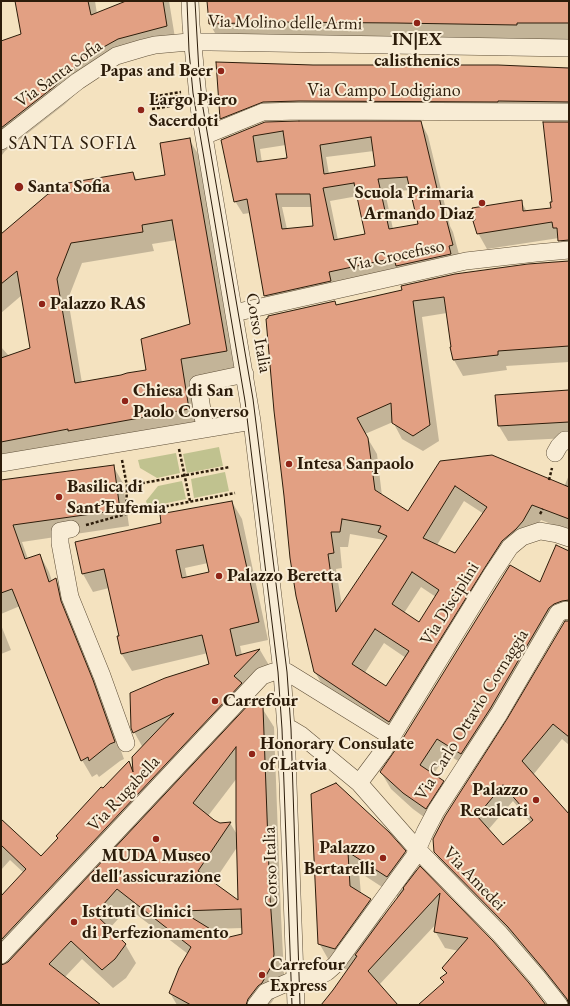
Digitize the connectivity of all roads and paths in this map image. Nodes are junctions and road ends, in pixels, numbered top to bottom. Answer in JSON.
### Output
{"nodes":[{"id":1,"x":190,"y":1,"type":"edge"},
{"id":2,"x":193,"y":42,"type":"junction"},
{"id":3,"x":569,"y":48,"type":"edge"},
{"id":4,"x":178,"y":92,"type":"dead end"},
{"id":5,"x":150,"y":97,"type":"dead end"},
{"id":6,"x":150,"y":101,"type":"dead end"},
{"id":7,"x":180,"y":104,"type":"dead end"},
{"id":8,"x":151,"y":105,"type":"dead end"},
{"id":9,"x":152,"y":110,"type":"dead end"},
{"id":10,"x":569,"y":112,"type":"edge"},
{"id":11,"x":204,"y":136,"type":"junction"},
{"id":12,"x":1,"y":141,"type":"edge"},
{"id":13,"x":569,"y":250,"type":"edge"},
{"id":14,"x":234,"y":313,"type":"junction"},
{"id":15,"x":245,"y":374,"type":"junction"},
{"id":16,"x":252,"y":421,"type":"junction"},
{"id":17,"x":205,"y":429,"type":"junction"},
{"id":18,"x":569,"y":440,"type":"edge"},
{"id":19,"x":179,"y":448,"type":"dead end"},
{"id":20,"x":118,"y":451,"type":"junction"},
{"id":21,"x":555,"y":453,"type":"dead end"},
{"id":22,"x":1,"y":463,"type":"edge"},
{"id":23,"x":230,"y":467,"type":"dead end"},
{"id":24,"x":185,"y":476,"type":"junction"},
{"id":25,"x":127,"y":486,"type":"junction"},
{"id":26,"x":235,"y":493,"type":"dead end"},
{"id":27,"x":190,"y":501,"type":"junction"},
{"id":28,"x":543,"y":509,"type":"dead end"},
{"id":29,"x":126,"y":514,"type":"junction"},
{"id":30,"x":540,"y":514,"type":"dead end"},
{"id":31,"x":71,"y":529,"type":"joint"},
{"id":32,"x":569,"y":538,"type":"edge"},
{"id":33,"x":569,"y":610,"type":"edge"},
{"id":34,"x":282,"y":672,"type":"junction"},
{"id":35,"x":286,"y":729,"type":"junction"},
{"id":36,"x":392,"y":737,"type":"junction"},
{"id":37,"x":126,"y":743,"type":"dead end"},
{"id":38,"x":359,"y":784,"type":"junction"},
{"id":39,"x":417,"y":849,"type":"junction"},
{"id":40,"x":1,"y":955,"type":"edge"},
{"id":41,"x":295,"y":981,"type":"junction"},
{"id":42,"x":256,"y":1005,"type":"edge"},
{"id":43,"x":296,"y":1005,"type":"edge"},
{"id":44,"x":559,"y":1005,"type":"edge"}],
"edges":[{"from":1,"to":2,"type":"street","name":"Corso Italia"},
{"from":2,"to":3,"type":"street","name":"Via Molino delle Armi"},
{"from":2,"to":11,"type":"street","name":"Corso Italia"},
{"from":2,"to":12,"type":"street","name":"Via Santa Sofia"},
{"from":4,"to":5,"type":"path"},
{"from":6,"to":8,"type":"path"},
{"from":7,"to":9,"type":"path"},
{"from":10,"to":11,"type":"street","name":"Via Campo Lodigiano"},
{"from":11,"to":14,"type":"street","name":"Corso Italia"},
{"from":13,"to":14,"type":"street","name":"Via Crocefisso"},
{"from":14,"to":15,"type":"street","name":"Corso Italia"},
{"from":15,"to":16,"type":"street","name":"Corso Italia"},
{"from":15,"to":17,"type":"street"},
{"from":16,"to":17,"type":"street"},
{"from":16,"to":34,"type":"street","name":"Corso Italia"},
{"from":17,"to":20,"type":"street"},
{"from":18,"to":21,"type":"street"},
{"from":19,"to":24,"type":"path"},
{"from":20,"to":22,"type":"street"},
{"from":20,"to":25,"type":"path"},
{"from":23,"to":24,"type":"path"},
{"from":24,"to":25,"type":"path"},
{"from":24,"to":27,"type":"path"},
{"from":25,"to":29,"type":"path"},
{"from":26,"to":27,"type":"path"},
{"from":27,"to":29,"type":"path"},
{"from":28,"to":30,"type":"path"},
{"from":29,"to":31,"type":"path"},
{"from":31,"to":37,"type":"street"},
{"from":32,"to":36,"type":"street","name":"Via Disciplini"},
{"from":33,"to":39,"type":"street","name":"Via Carlo Ottavio Cornaggia"},
{"from":34,"to":35,"type":"street","name":"Corso Italia"},
{"from":34,"to":36,"type":"street"},
{"from":34,"to":40,"type":"street","name":"Via Rugabella"},
{"from":35,"to":38,"type":"street","name":"Via Amedei"},
{"from":35,"to":41,"type":"street","name":"Corso Italia"},
{"from":36,"to":38,"type":"street","name":"Via Disciplini"},
{"from":38,"to":39,"type":"street","name":"Via Amedei"},
{"from":39,"to":41,"type":"street","name":"Via Carlo Ottavio Cornaggia"},
{"from":39,"to":44,"type":"street","name":"Via Amedei"},
{"from":41,"to":42,"type":"street","name":"Via Carlo Ottavio Cornaggia"},
{"from":41,"to":43,"type":"street","name":"Corso Italia"}]}
